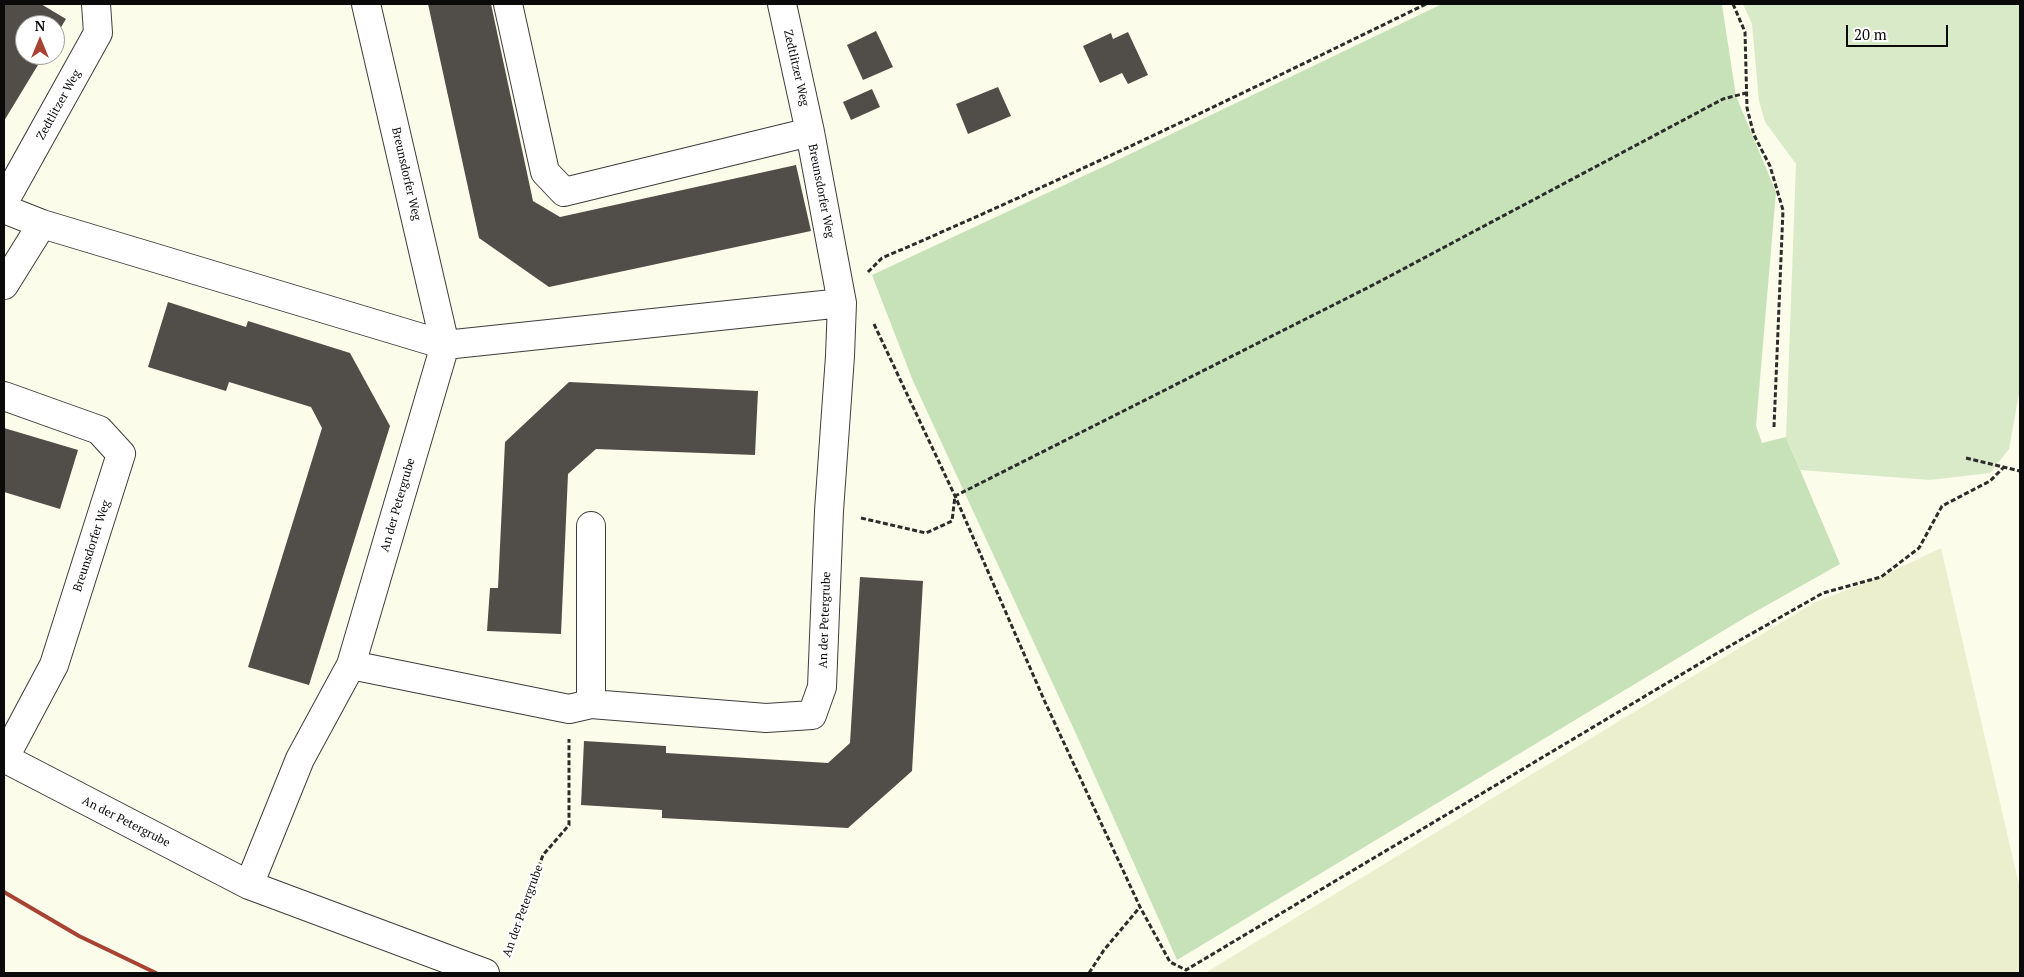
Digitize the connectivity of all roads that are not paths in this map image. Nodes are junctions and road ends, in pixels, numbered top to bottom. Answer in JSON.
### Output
{"nodes":[{"id":1,"x":96,"y":4,"type":"edge"},
{"id":2,"x":366,"y":4,"type":"edge"},
{"id":3,"x":508,"y":4,"type":"edge"},
{"id":4,"x":782,"y":4,"type":"edge"},
{"id":5,"x":810,"y":132,"type":"junction"},
{"id":6,"x":4,"y":202,"type":"edge"},
{"id":7,"x":4,"y":209,"type":"edge"},
{"id":8,"x":42,"y":224,"type":"junction"},
{"id":9,"x":4,"y":286,"type":"edge"},
{"id":10,"x":840,"y":293,"type":"junction"},
{"id":11,"x":445,"y":345,"type":"junction"},
{"id":12,"x":4,"y":396,"type":"edge"},
{"id":13,"x":591,"y":526,"type":"dead end"},
{"id":14,"x":350,"y":666,"type":"junction"},
{"id":15,"x":580,"y":706,"type":"junction"},
{"id":16,"x":4,"y":758,"type":"edge"},
{"id":17,"x":249,"y":885,"type":"junction"},
{"id":18,"x":485,"y":973,"type":"edge"}],
"edges":[{"from":1,"to":6,"type":"street","name":"Zedtlitzer Weg"},
{"from":2,"to":11,"type":"street","name":"Breunsdorfer Weg"},
{"from":3,"to":5,"type":"street","name":"Breunsdorfer Weg"},
{"from":4,"to":5,"type":"street","name":"Zedtlitzer Weg"},
{"from":5,"to":10,"type":"street","name":"Breunsdorfer Weg"},
{"from":7,"to":8,"type":"street"},
{"from":8,"to":9,"type":"street"},
{"from":8,"to":11,"type":"street"},
{"from":10,"to":11,"type":"street"},
{"from":10,"to":15,"type":"street","name":"An der Petergrube"},
{"from":11,"to":14,"type":"street","name":"An der Petergrube"},
{"from":12,"to":16,"type":"street","name":"Breunsdorfer Weg"},
{"from":13,"to":15,"type":"street"},
{"from":14,"to":15,"type":"street","name":"An der Petergrube"},
{"from":14,"to":17,"type":"street","name":"An der Petergrube"},
{"from":16,"to":17,"type":"street","name":"An der Petergrube"},
{"from":17,"to":18,"type":"street","name":"An der Petergrube"}]}
